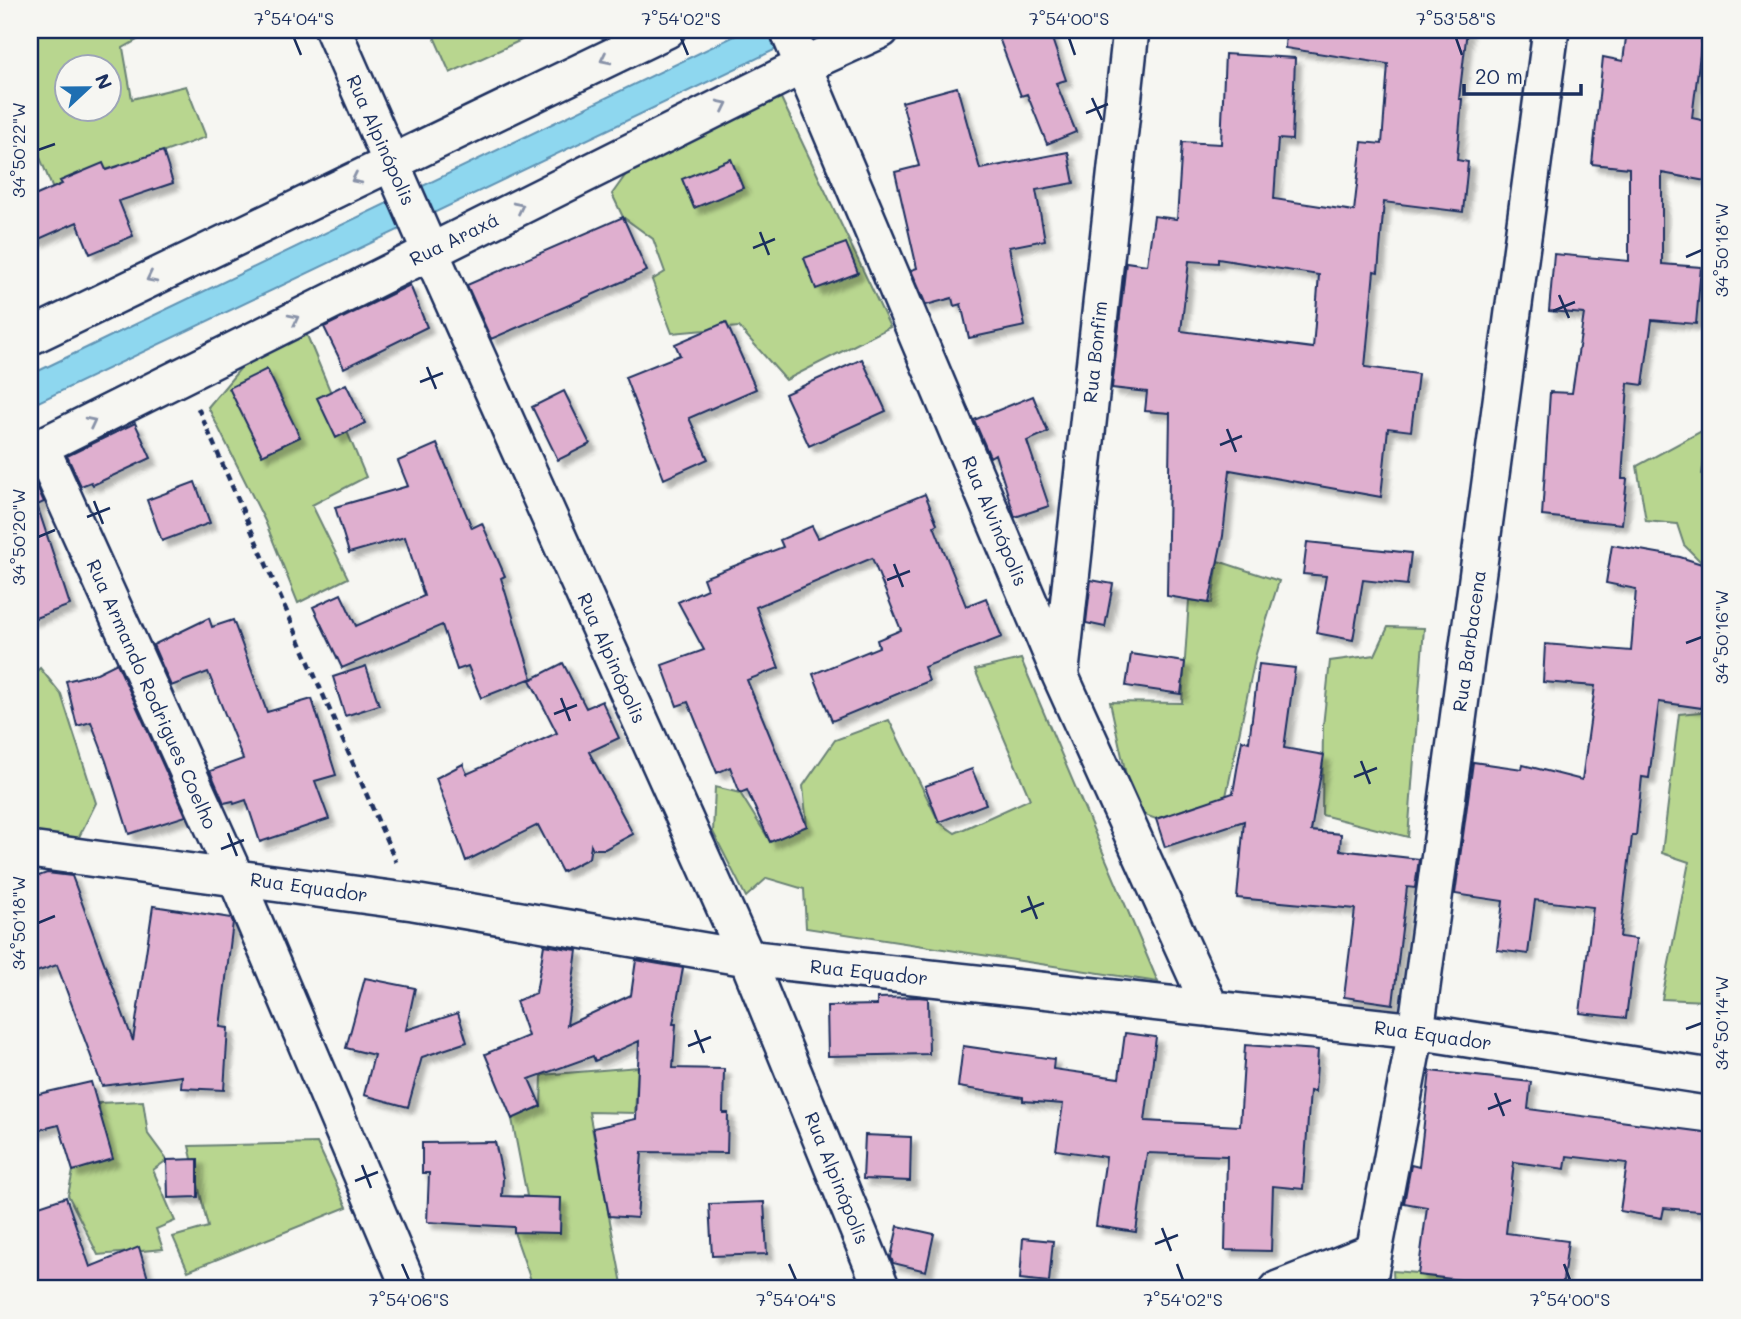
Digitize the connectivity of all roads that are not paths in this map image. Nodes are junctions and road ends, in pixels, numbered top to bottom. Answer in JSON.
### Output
{"nodes":[{"id":1,"x":333,"y":30,"type":"edge"},
{"id":2,"x":667,"y":30,"type":"edge"},
{"id":3,"x":881,"y":30,"type":"edge"},
{"id":4,"x":1131,"y":30,"type":"edge"},
{"id":5,"x":1551,"y":30,"type":"edge"},
{"id":6,"x":797,"y":49,"type":"edge"},
{"id":7,"x":395,"y":169,"type":"junction"},
{"id":8,"x":425,"y":241,"type":"junction"},
{"id":9,"x":30,"y":337,"type":"edge"},
{"id":10,"x":35,"y":450,"type":"edge"},
{"id":11,"x":1060,"y":675,"type":"junction"},
{"id":12,"x":30,"y":850,"type":"edge"},
{"id":13,"x":235,"y":876,"type":"junction"},
{"id":14,"x":747,"y":958,"type":"junction"},
{"id":15,"x":1211,"y":1009,"type":"junction"},
{"id":16,"x":1416,"y":1031,"type":"junction"},
{"id":17,"x":1711,"y":1077,"type":"edge"},
{"id":18,"x":1374,"y":1251,"type":"junction"},
{"id":19,"x":410,"y":1289,"type":"edge"},
{"id":20,"x":883,"y":1289,"type":"edge"},
{"id":21,"x":1278,"y":1289,"type":"edge"},
{"id":22,"x":1367,"y":1289,"type":"edge"}],
"edges":[{"from":1,"to":7,"type":"street","name":"Rua Alpinópolis"},
{"from":2,"to":7,"type":"street","one_way":true},
{"from":3,"to":6,"type":"street","name":"Rua Araxá"},
{"from":4,"to":11,"type":"street","name":"Rua Bonfim"},
{"from":5,"to":16,"type":"street","name":"Rua Barbacena"},
{"from":8,"to":6,"type":"street","name":"Rua Araxá","one_way":true},
{"from":6,"to":11,"type":"street","name":"Rua Alvinópolis"},
{"from":7,"to":8,"type":"street","name":"Rua Alpinópolis"},
{"from":7,"to":9,"type":"street","one_way":true},
{"from":10,"to":8,"type":"street","name":"Rua Araxá","one_way":true},
{"from":8,"to":14,"type":"street","name":"Rua Alpinópolis"},
{"from":10,"to":13,"type":"street","name":"Rua Armando Rodrigues Coelho"},
{"from":11,"to":15,"type":"street","name":"Rua Alvinópolis"},
{"from":12,"to":13,"type":"street","name":"Rua Equador"},
{"from":13,"to":14,"type":"street","name":"Rua Equador"},
{"from":13,"to":19,"type":"street","name":"Rua Armando Rodrigues Coelho"},
{"from":14,"to":15,"type":"street","name":"Rua Equador"},
{"from":14,"to":20,"type":"street","name":"Rua Alpinópolis"},
{"from":15,"to":16,"type":"street","name":"Rua Equador"},
{"from":16,"to":17,"type":"street","name":"Rua Equador"},
{"from":16,"to":18,"type":"street","name":"Rua Barbacena"},
{"from":18,"to":21,"type":"street"},
{"from":18,"to":22,"type":"street"}]}
